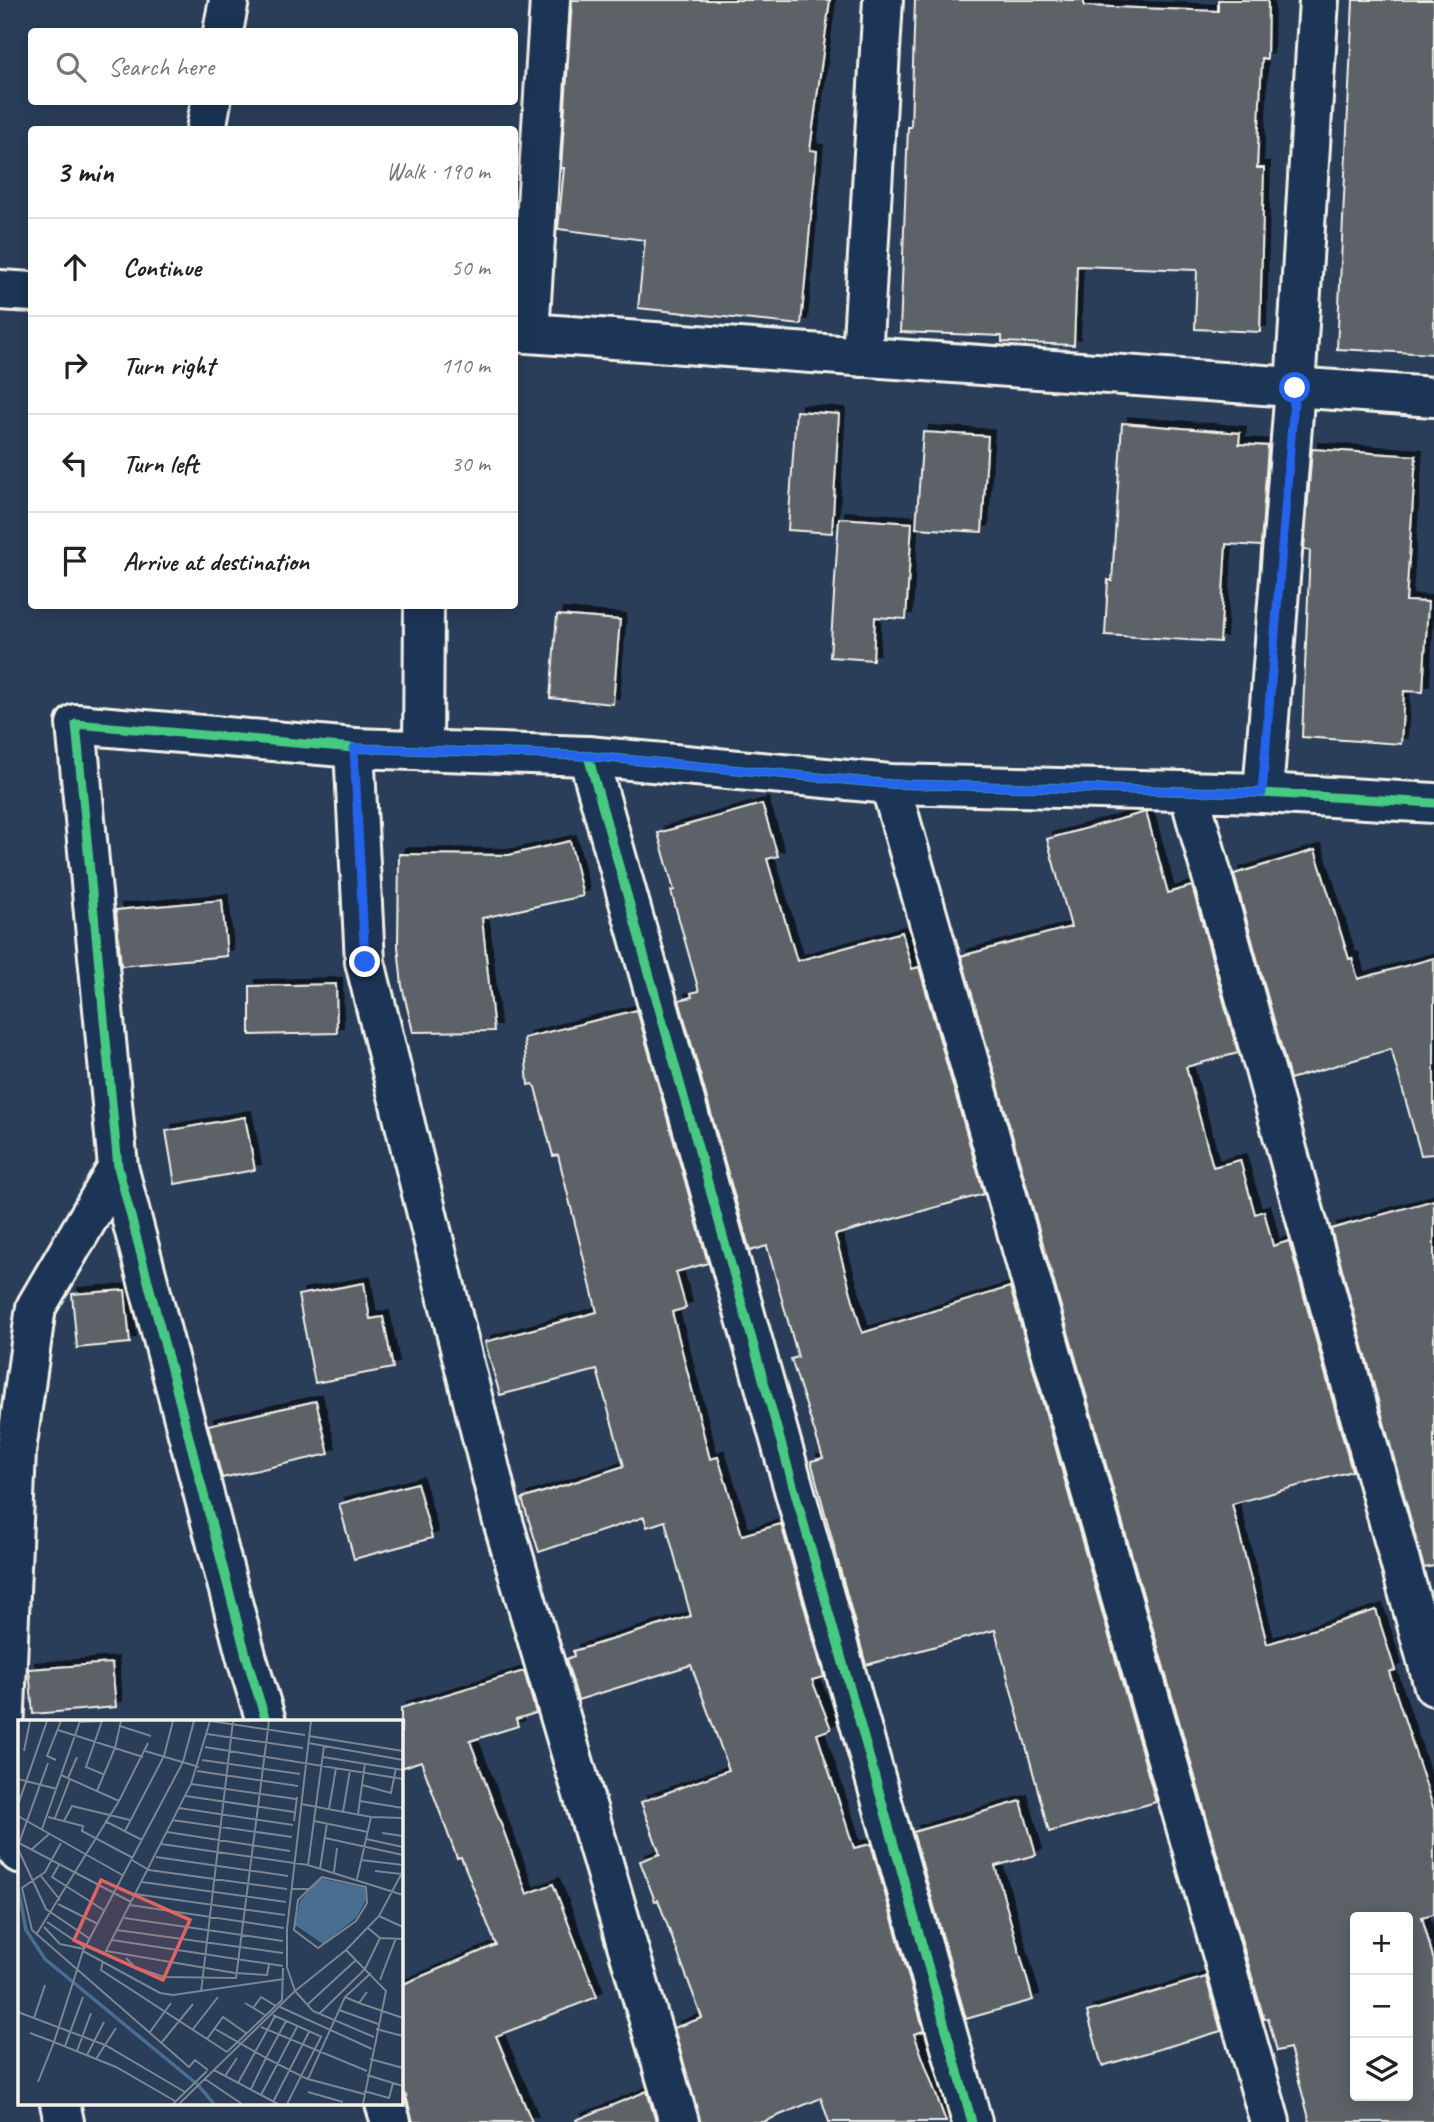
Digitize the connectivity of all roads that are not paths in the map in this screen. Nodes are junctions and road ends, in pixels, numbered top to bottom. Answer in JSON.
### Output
{"nodes":[{"id":1,"x":229,"y":0,"type":"edge"},
{"id":2,"x":550,"y":0,"type":"edge"},
{"id":3,"x":883,"y":0,"type":"edge"},
{"id":4,"x":1319,"y":0,"type":"edge"},
{"id":5,"x":224,"y":28,"type":"edge"},
{"id":6,"x":210,"y":105,"type":"edge"},
{"id":7,"x":207,"y":126,"type":"edge"},
{"id":8,"x":0,"y":290,"type":"edge"},
{"id":9,"x":28,"y":292,"type":"edge"},
{"id":10,"x":522,"y":333,"type":"edge"},
{"id":11,"x":862,"y":357,"type":"junction"},
{"id":12,"x":1295,"y":388,"type":"junction"},
{"id":13,"x":1434,"y":397,"type":"edge"},
{"id":14,"x":424,"y":609,"type":"edge"},
{"id":15,"x":354,"y":748,"type":"junction"},
{"id":16,"x":423,"y":751,"type":"junction"},
{"id":17,"x":588,"y":756,"type":"junction"},
{"id":18,"x":890,"y":784,"type":"junction"},
{"id":19,"x":1189,"y":792,"type":"junction"},
{"id":20,"x":1262,"y":793,"type":"junction"},
{"id":21,"x":1434,"y":803,"type":"edge"},
{"id":22,"x":118,"y":1167,"type":"junction"},
{"id":23,"x":1434,"y":1686,"type":"edge"},
{"id":24,"x":266,"y":1720,"type":"edge"},
{"id":25,"x":18,"y":1847,"type":"edge"},
{"id":26,"x":61,"y":2104,"type":"edge"},
{"id":27,"x":385,"y":2104,"type":"edge"},
{"id":28,"x":64,"y":2122,"type":"edge"},
{"id":29,"x":391,"y":2122,"type":"edge"},
{"id":30,"x":679,"y":2122,"type":"edge"},
{"id":31,"x":972,"y":2122,"type":"edge"},
{"id":32,"x":1270,"y":2122,"type":"edge"}],
"edges":[{"from":1,"to":5,"type":"street"},
{"from":2,"to":10,"type":"street"},
{"from":3,"to":11,"type":"street"},
{"from":4,"to":12,"type":"street"},
{"from":6,"to":7,"type":"street"},
{"from":8,"to":9,"type":"street"},
{"from":10,"to":11,"type":"street"},
{"from":11,"to":12,"type":"street"},
{"from":12,"to":13,"type":"street"},
{"from":12,"to":20,"type":"street"},
{"from":14,"to":16,"type":"street"},
{"from":15,"to":16,"type":"street"},
{"from":15,"to":22,"type":"street"},
{"from":15,"to":30,"type":"street"},
{"from":16,"to":17,"type":"street"},
{"from":17,"to":18,"type":"street"},
{"from":17,"to":31,"type":"street"},
{"from":18,"to":19,"type":"street"},
{"from":18,"to":32,"type":"street"},
{"from":19,"to":20,"type":"street"},
{"from":19,"to":23,"type":"street"},
{"from":20,"to":21,"type":"street"},
{"from":22,"to":24,"type":"street"},
{"from":22,"to":25,"type":"street"},
{"from":26,"to":28,"type":"street"},
{"from":27,"to":29,"type":"street"}]}
